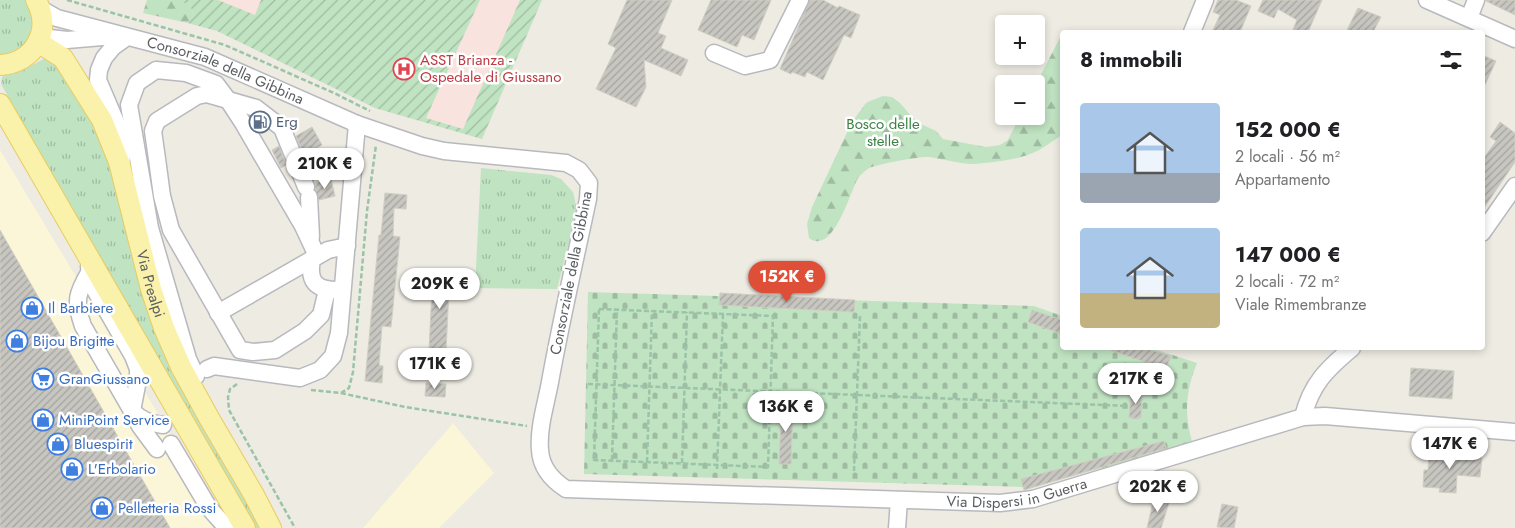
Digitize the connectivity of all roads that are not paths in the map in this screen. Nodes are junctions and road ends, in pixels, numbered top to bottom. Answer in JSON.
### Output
{"nodes":[{"id":1,"x":800,"y":0,"type":"edge"},
{"id":2,"x":1205,"y":0,"type":"edge"},
{"id":3,"x":1428,"y":0,"type":"edge"},
{"id":4,"x":1476,"y":0,"type":"edge"},
{"id":5,"x":38,"y":5,"type":"edge"},
{"id":6,"x":1469,"y":18,"type":"junction"},
{"id":7,"x":1193,"y":30,"type":"edge"},
{"id":8,"x":123,"y":36,"type":"junction"},
{"id":9,"x":39,"y":39,"type":"junction"},
{"id":10,"x":1515,"y":39,"type":"edge"},
{"id":11,"x":714,"y":53,"type":"dead end"},
{"id":12,"x":0,"y":65,"type":"edge"},
{"id":13,"x":228,"y":100,"type":"junction"},
{"id":14,"x":0,"y":104,"type":"edge"},
{"id":15,"x":357,"y":124,"type":"junction"},
{"id":16,"x":121,"y":171,"type":"junction"},
{"id":17,"x":1515,"y":186,"type":"edge"},
{"id":18,"x":1485,"y":229,"type":"edge"},
{"id":19,"x":346,"y":246,"type":"junction"},
{"id":20,"x":86,"y":250,"type":"junction"},
{"id":21,"x":313,"y":253,"type":"junction"},
{"id":22,"x":90,"y":271,"type":"junction"},
{"id":23,"x":335,"y":290,"type":"junction"},
{"id":24,"x":218,"y":313,"type":"junction"},
{"id":25,"x":1350,"y":350,"type":"edge"},
{"id":26,"x":208,"y":369,"type":"dead end"},
{"id":27,"x":132,"y":410,"type":"junction"},
{"id":28,"x":1303,"y":417,"type":"junction"},
{"id":29,"x":163,"y":424,"type":"junction"},
{"id":30,"x":1515,"y":432,"type":"edge"},
{"id":31,"x":164,"y":446,"type":"junction"},
{"id":32,"x":238,"y":468,"type":"junction"},
{"id":33,"x":899,"y":500,"type":"junction"},
{"id":34,"x":231,"y":504,"type":"junction"},
{"id":35,"x":227,"y":528,"type":"edge"},
{"id":36,"x":245,"y":528,"type":"edge"},
{"id":37,"x":271,"y":528,"type":"edge"},
{"id":38,"x":897,"y":528,"type":"edge"}],
"edges":[{"from":1,"to":11,"type":"street"},
{"from":2,"to":7,"type":"street"},
{"from":3,"to":6,"type":"street"},
{"from":4,"to":6,"type":"street"},
{"from":5,"to":8,"type":"street","name":"Consorziale della Gibbina"},
{"from":5,"to":9,"type":"main road"},
{"from":6,"to":10,"type":"street"},
{"from":8,"to":9,"type":"street"},
{"from":8,"to":15,"type":"street","name":"Consorziale della Gibbina"},
{"from":8,"to":16,"type":"street"},
{"from":9,"to":12,"type":"main road"},
{"from":9,"to":16,"type":"main road","name":"Via Prealpi"},
{"from":13,"to":21,"type":"street"},
{"from":13,"to":21,"type":"street"},
{"from":13,"to":24,"type":"street"},
{"from":13,"to":32,"type":"street"},
{"from":14,"to":20,"type":"main road"},
{"from":15,"to":19,"type":"street"},
{"from":15,"to":33,"type":"street","name":"Consorziale della Gibbina"},
{"from":16,"to":32,"type":"main road","name":"Via Prealpi"},
{"from":17,"to":18,"type":"street"},
{"from":19,"to":21,"type":"street"},
{"from":19,"to":23,"type":"street"},
{"from":20,"to":22,"type":"street"},
{"from":20,"to":34,"type":"main road"},
{"from":21,"to":23,"type":"street"},
{"from":21,"to":24,"type":"street"},
{"from":22,"to":27,"type":"street"},
{"from":22,"to":27,"type":"street"},
{"from":23,"to":24,"type":"street"},
{"from":23,"to":26,"type":"street"},
{"from":25,"to":28,"type":"street"},
{"from":27,"to":29,"type":"street"},
{"from":27,"to":31,"type":"street"},
{"from":28,"to":30,"type":"street","name":"Via Dispersi in Guerra"},
{"from":28,"to":33,"type":"street","name":"Via Dispersi in Guerra"},
{"from":29,"to":31,"type":"street"},
{"from":29,"to":34,"type":"street"},
{"from":31,"to":35,"type":"street"},
{"from":32,"to":37,"type":"main road","name":"Via Prealpi"},
{"from":33,"to":38,"type":"street"},
{"from":34,"to":36,"type":"main road"}]}
